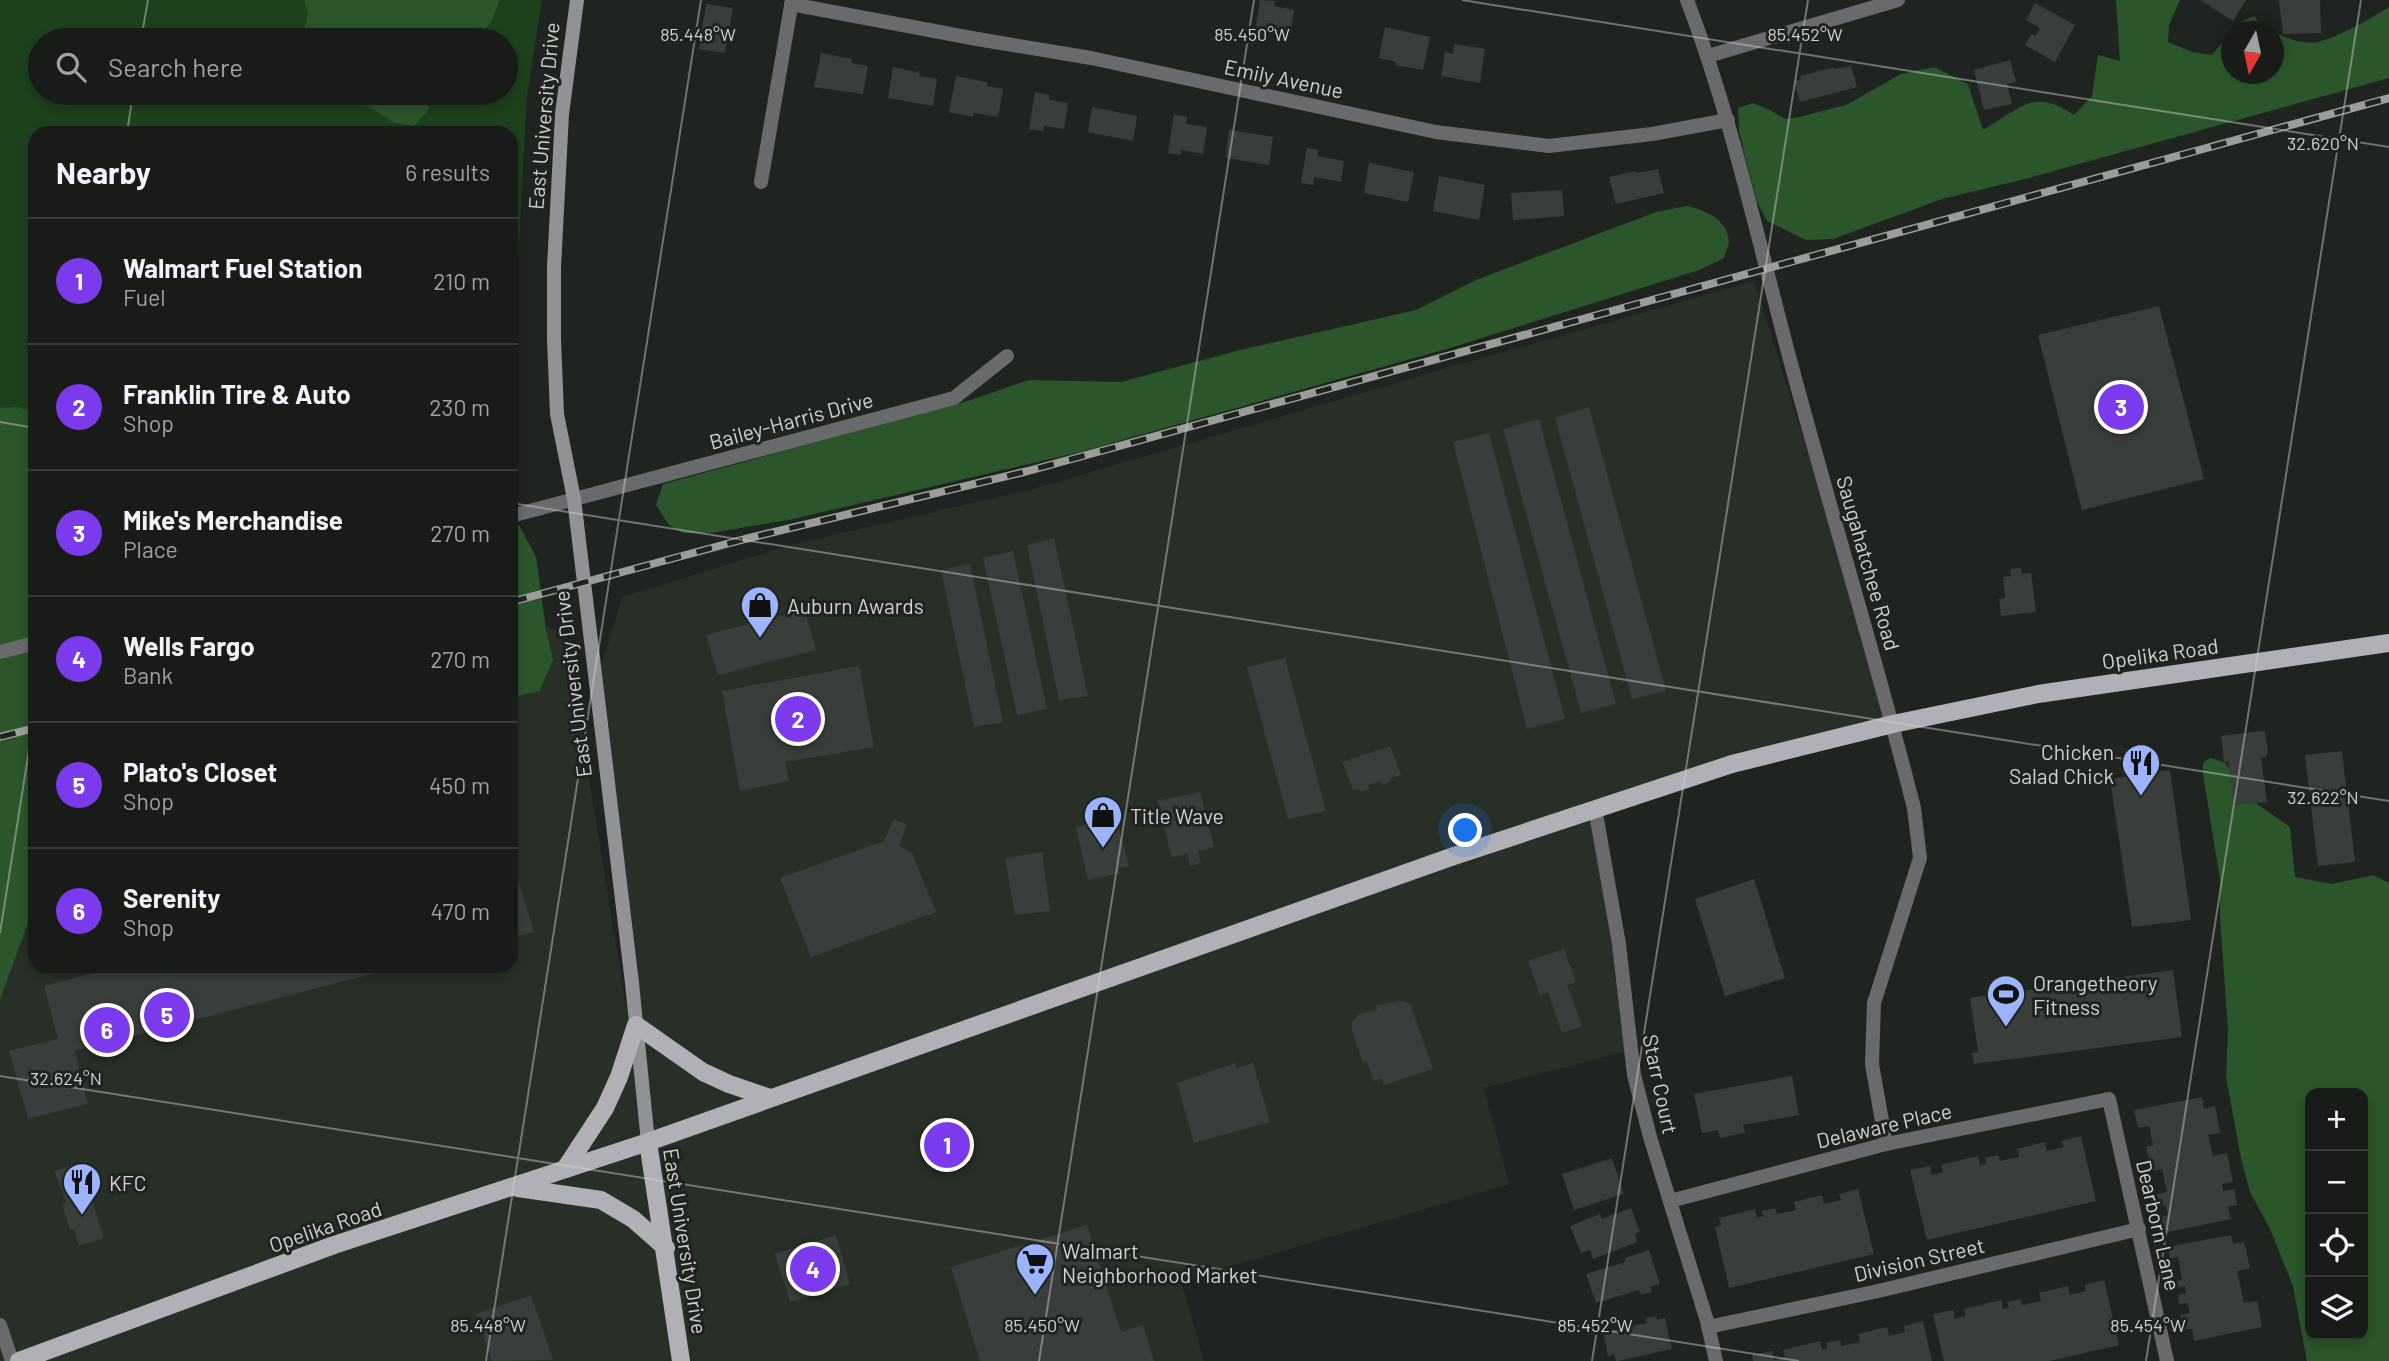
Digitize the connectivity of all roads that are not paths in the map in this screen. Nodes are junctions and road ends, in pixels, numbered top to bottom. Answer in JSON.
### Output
{"nodes":[{"id":1,"x":577,"y":0,"type":"edge"},
{"id":2,"x":1687,"y":0,"type":"edge"},
{"id":3,"x":1898,"y":0,"type":"edge"},
{"id":4,"x":792,"y":2,"type":"edge"},
{"id":5,"x":1708,"y":56,"type":"junction"},
{"id":6,"x":1728,"y":120,"type":"junction"},
{"id":7,"x":761,"y":183,"type":"dead end"},
{"id":8,"x":1007,"y":356,"type":"dead end"},
{"id":9,"x":574,"y":499,"type":"junction"},
{"id":10,"x":518,"y":514,"type":"edge"},
{"id":11,"x":2389,"y":643,"type":"edge"},
{"id":12,"x":28,"y":645,"type":"edge"},
{"id":13,"x":0,"y":652,"type":"edge"},
{"id":14,"x":1893,"y":724,"type":"junction"},
{"id":15,"x":1595,"y":808,"type":"junction"},
{"id":16,"x":636,"y":1025,"type":"junction"},
{"id":17,"x":770,"y":1098,"type":"junction"},
{"id":18,"x":2109,"y":1099,"type":"joint"},
{"id":19,"x":648,"y":1142,"type":"junction"},
{"id":20,"x":1886,"y":1144,"type":"junction"},
{"id":21,"x":565,"y":1169,"type":"junction"},
{"id":22,"x":512,"y":1187,"type":"junction"},
{"id":23,"x":1670,"y":1201,"type":"junction"},
{"id":24,"x":2139,"y":1229,"type":"junction"},
{"id":25,"x":666,"y":1248,"type":"junction"},
{"id":26,"x":0,"y":1325,"type":"edge"},
{"id":27,"x":1708,"y":1327,"type":"junction"},
{"id":28,"x":12,"y":1361,"type":"edge"},
{"id":29,"x":19,"y":1361,"type":"edge"},
{"id":30,"x":681,"y":1361,"type":"edge"},
{"id":31,"x":1716,"y":1361,"type":"edge"},
{"id":32,"x":2167,"y":1361,"type":"edge"}],
"edges":[{"from":1,"to":9,"type":"main road","name":"East University Drive"},
{"from":2,"to":5,"type":"street","name":"Saugahatchee Road"},
{"from":3,"to":5,"type":"street"},
{"from":4,"to":6,"type":"street","name":"Emily Avenue"},
{"from":4,"to":7,"type":"street"},
{"from":5,"to":6,"type":"street","name":"Saugahatchee Road"},
{"from":6,"to":14,"type":"street","name":"Saugahatchee Road"},
{"from":8,"to":9,"type":"street","name":"Bailey-Harris Drive"},
{"from":9,"to":10,"type":"street","name":"Bailey-Harris Drive"},
{"from":9,"to":16,"type":"main road","name":"East University Drive"},
{"from":11,"to":14,"type":"main road","name":"Opelika Road"},
{"from":12,"to":13,"type":"street"},
{"from":14,"to":15,"type":"main road","name":"Opelika Road"},
{"from":14,"to":20,"type":"street","name":"Saugahatchee Road"},
{"from":15,"to":17,"type":"main road","name":"Opelika Road"},
{"from":15,"to":23,"type":"street","name":"Starr Court"},
{"from":16,"to":17,"type":"main road"},
{"from":16,"to":19,"type":"main road","name":"East University Drive"},
{"from":16,"to":21,"type":"main road"},
{"from":17,"to":19,"type":"main road","name":"Opelika Road"},
{"from":18,"to":20,"type":"street","name":"Delaware Place"},
{"from":18,"to":24,"type":"street","name":"Dearborn Lane"},
{"from":19,"to":21,"type":"main road","name":"Opelika Road"},
{"from":19,"to":25,"type":"main road","name":"East University Drive"},
{"from":20,"to":23,"type":"street","name":"Delaware Place"},
{"from":21,"to":22,"type":"main road","name":"Opelika Road"},
{"from":22,"to":25,"type":"main road"},
{"from":22,"to":29,"type":"main road","name":"Opelika Road"},
{"from":23,"to":27,"type":"street","name":"Starr Court"},
{"from":24,"to":27,"type":"street","name":"Division Street"},
{"from":24,"to":32,"type":"street","name":"Dearborn Lane"},
{"from":25,"to":30,"type":"main road","name":"East University Drive"},
{"from":26,"to":28,"type":"street"},
{"from":27,"to":31,"type":"street","name":"Starr Court"}]}
